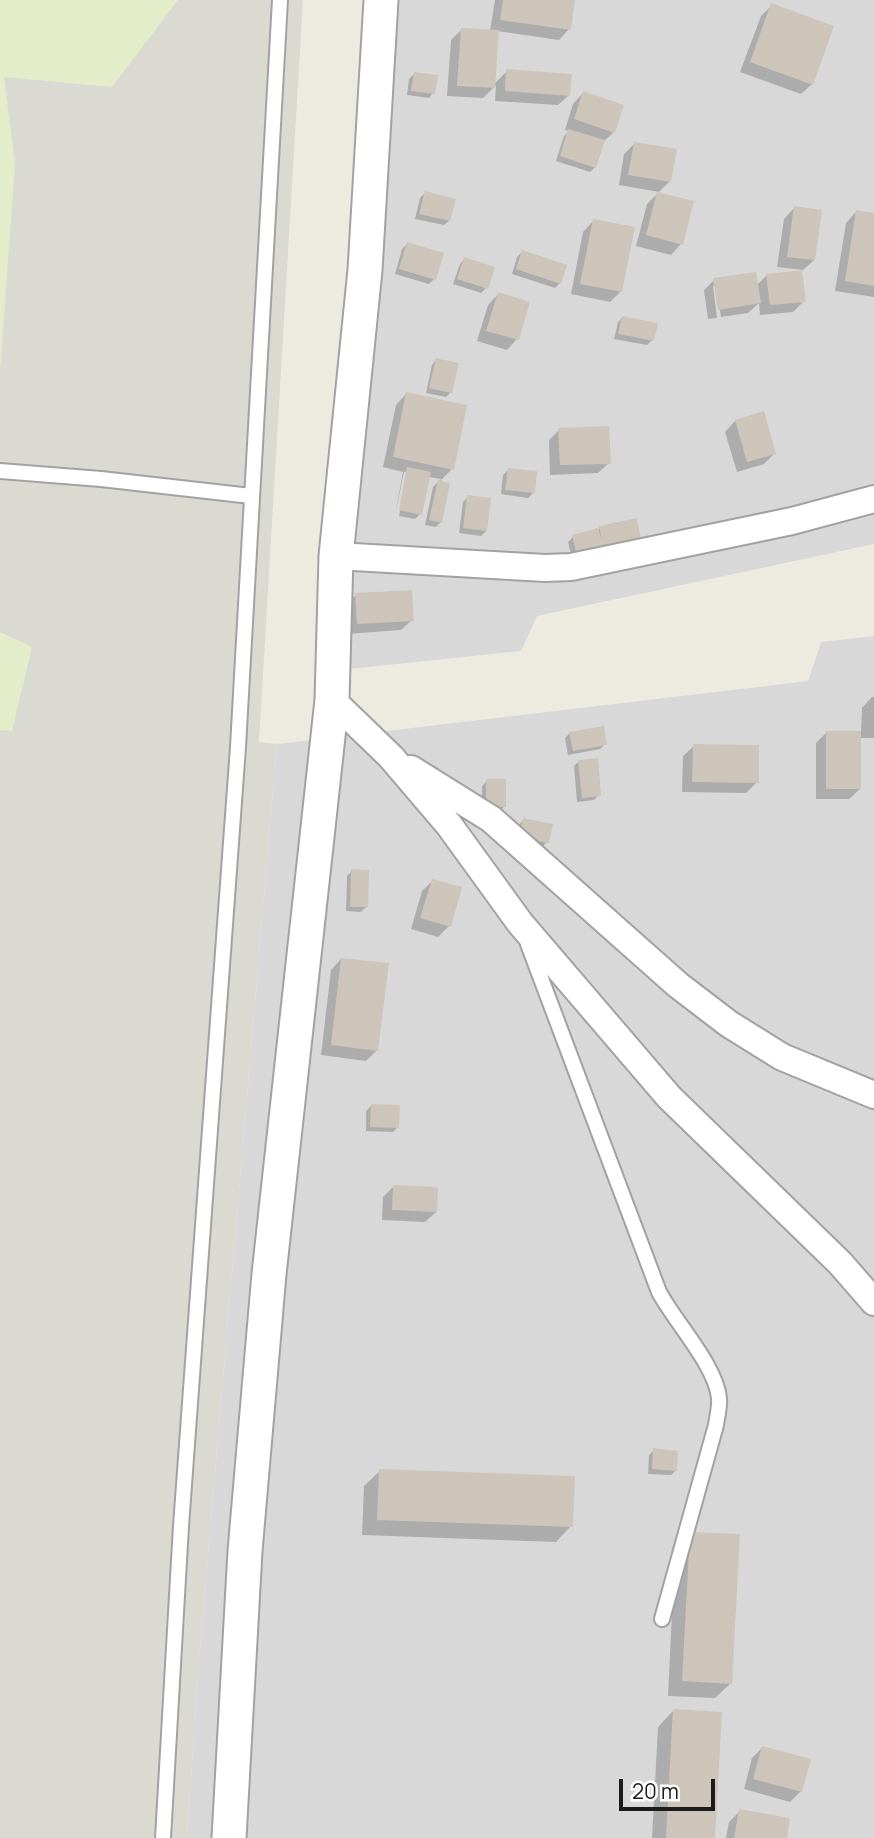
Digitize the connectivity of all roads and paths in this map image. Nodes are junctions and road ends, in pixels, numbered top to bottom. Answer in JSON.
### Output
{"nodes":[{"id":1,"x":280,"y":0,"type":"edge"},
{"id":2,"x":381,"y":0,"type":"edge"},
{"id":3,"x":0,"y":471,"type":"edge"},
{"id":4,"x":251,"y":496,"type":"junction"},
{"id":5,"x":874,"y":499,"type":"edge"},
{"id":6,"x":336,"y":556,"type":"junction"},
{"id":7,"x":332,"y":700,"type":"junction"},
{"id":8,"x":391,"y":757,"type":"junction"},
{"id":9,"x":520,"y":923,"type":"junction"},
{"id":10,"x":874,"y":1095,"type":"edge"},
{"id":11,"x":874,"y":1302,"type":"edge"},
{"id":12,"x":662,"y":1619,"type":"dead end"},
{"id":13,"x":163,"y":1838,"type":"edge"},
{"id":14,"x":229,"y":1838,"type":"edge"}],
"edges":[{"from":1,"to":4,"type":"lane"},
{"from":2,"to":6,"type":"street"},
{"from":3,"to":4,"type":"lane"},
{"from":4,"to":13,"type":"lane"},
{"from":5,"to":6,"type":"street"},
{"from":6,"to":7,"type":"street"},
{"from":7,"to":8,"type":"street"},
{"from":7,"to":14,"type":"street"},
{"from":8,"to":9,"type":"street"},
{"from":8,"to":10,"type":"street"},
{"from":9,"to":11,"type":"street"},
{"from":9,"to":12,"type":"lane"}]}
